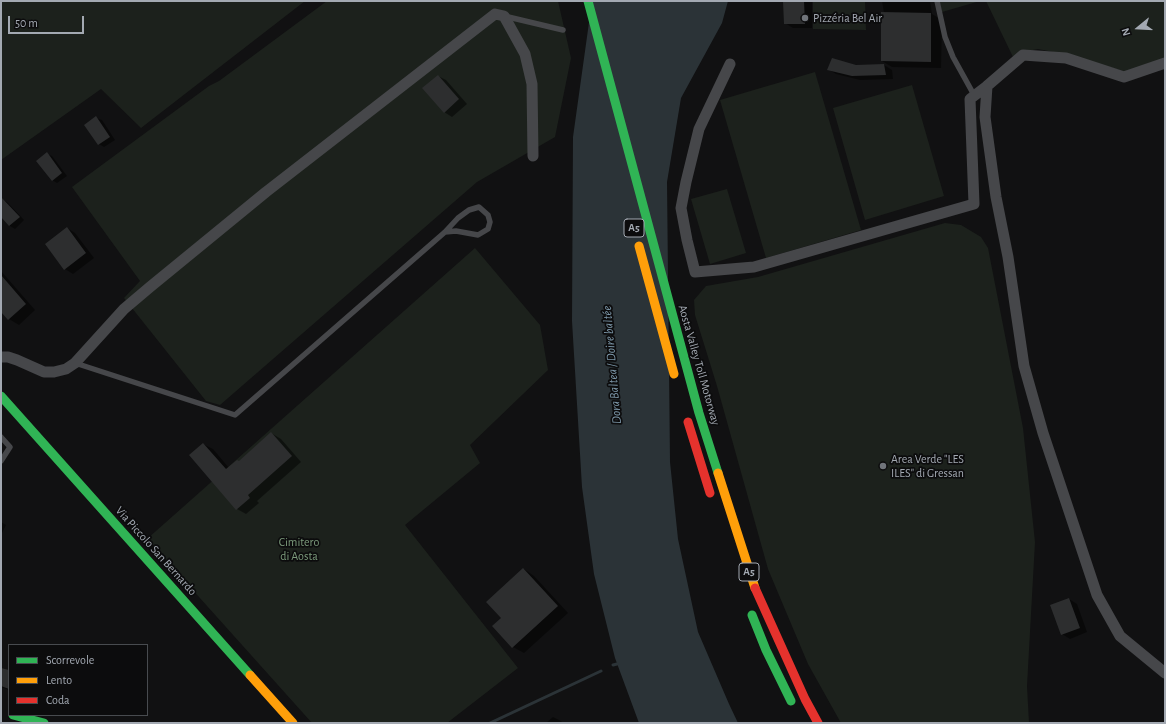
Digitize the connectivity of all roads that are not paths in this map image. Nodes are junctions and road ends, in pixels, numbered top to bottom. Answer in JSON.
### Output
{"nodes":[{"id":1,"x":588,"y":1,"type":"edge"},
{"id":2,"x":937,"y":1,"type":"edge"},
{"id":3,"x":504,"y":16,"type":"junction"},
{"id":4,"x":563,"y":30,"type":"dead end"},
{"id":5,"x":1165,"y":63,"type":"edge"},
{"id":6,"x":730,"y":64,"type":"dead end"},
{"id":7,"x":987,"y":86,"type":"junction"},
{"id":8,"x":974,"y":95,"type":"junction"},
{"id":9,"x":533,"y":156,"type":"dead end"},
{"id":10,"x":446,"y":232,"type":"junction"},
{"id":11,"x":638,"y":240,"type":"dead end"},
{"id":12,"x":1,"y":357,"type":"edge"},
{"id":13,"x":75,"y":363,"type":"junction"},
{"id":14,"x":677,"y":386,"type":"dead end"},
{"id":15,"x":1,"y":396,"type":"edge"},
{"id":16,"x":686,"y":416,"type":"dead end"},
{"id":17,"x":1,"y":437,"type":"edge"},
{"id":18,"x":1,"y":461,"type":"edge"},
{"id":19,"x":714,"y":505,"type":"dead end"},
{"id":20,"x":749,"y":606,"type":"dead end"},
{"id":21,"x":1165,"y":673,"type":"edge"},
{"id":22,"x":796,"y":711,"type":"dead end"},
{"id":23,"x":13,"y":716,"type":"edge"},
{"id":24,"x":44,"y":723,"type":"edge"},
{"id":25,"x":293,"y":723,"type":"edge"},
{"id":26,"x":818,"y":723,"type":"edge"}],
"edges":[{"from":1,"to":26,"type":"main road","name":"Aosta Valley Toll Motorway","number":"A5"},
{"from":2,"to":8,"type":"lane"},
{"from":3,"to":4,"type":"lane"},
{"from":3,"to":9,"type":"street"},
{"from":3,"to":13,"type":"street"},
{"from":5,"to":7,"type":"street"},
{"from":6,"to":8,"type":"street"},
{"from":7,"to":8,"type":"street"},
{"from":7,"to":21,"type":"street"},
{"from":10,"to":10,"type":"lane"},
{"from":10,"to":13,"type":"lane"},
{"from":11,"to":14,"type":"main road","number":"A5"},
{"from":12,"to":13,"type":"street"},
{"from":15,"to":25,"type":"main road","name":"Via Piccolo San Bernardo"},
{"from":16,"to":19,"type":"main road"},
{"from":17,"to":18,"type":"lane"},
{"from":20,"to":22,"type":"main road"},
{"from":23,"to":24,"type":"main road"}]}
